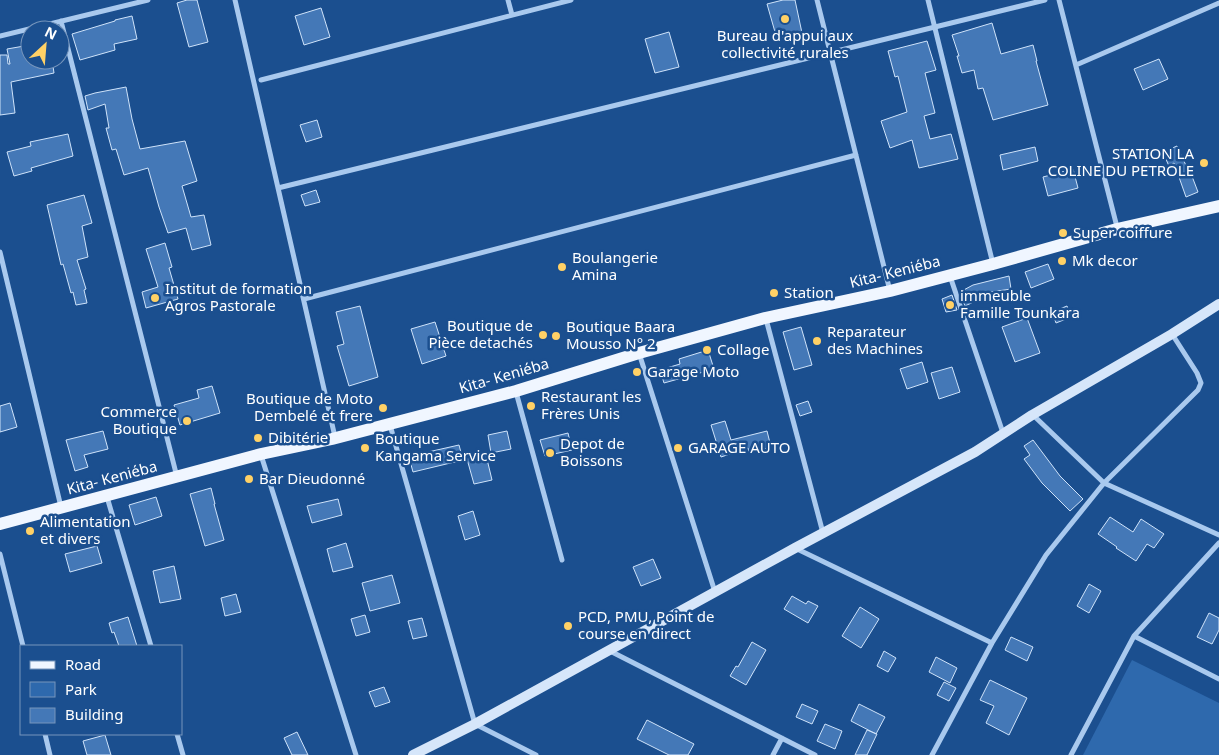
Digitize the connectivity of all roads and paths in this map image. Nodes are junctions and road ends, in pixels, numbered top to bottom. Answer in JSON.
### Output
{"nodes":[{"id":1,"x":148,"y":0,"type":"edge"},
{"id":2,"x":235,"y":0,"type":"edge"},
{"id":3,"x":508,"y":0,"type":"edge"},
{"id":4,"x":572,"y":0,"type":"edge"},
{"id":5,"x":817,"y":0,"type":"edge"},
{"id":6,"x":928,"y":0,"type":"edge"},
{"id":7,"x":1044,"y":0,"type":"edge"},
{"id":8,"x":1060,"y":0,"type":"edge"},
{"id":9,"x":1219,"y":3,"type":"edge"},
{"id":10,"x":512,"y":15,"type":"junction"},
{"id":11,"x":65,"y":20,"type":"edge"},
{"id":12,"x":935,"y":27,"type":"junction"},
{"id":13,"x":20,"y":31,"type":"edge"},
{"id":14,"x":0,"y":36,"type":"edge"},
{"id":15,"x":830,"y":52,"type":"junction"},
{"id":16,"x":70,"y":56,"type":"edge"},
{"id":17,"x":1076,"y":65,"type":"junction"},
{"id":18,"x":261,"y":80,"type":"dead end"},
{"id":19,"x":856,"y":155,"type":"junction"},
{"id":20,"x":278,"y":188,"type":"junction"},
{"id":21,"x":1219,"y":206,"type":"edge"},
{"id":22,"x":1117,"y":229,"type":"junction"},
{"id":23,"x":0,"y":252,"type":"edge"},
{"id":24,"x":992,"y":264,"type":"junction"},
{"id":25,"x":950,"y":276,"type":"junction"},
{"id":26,"x":890,"y":292,"type":"junction"},
{"id":27,"x":304,"y":299,"type":"junction"},
{"id":28,"x":1219,"y":304,"type":"edge"},
{"id":29,"x":765,"y":318,"type":"junction"},
{"id":30,"x":1172,"y":334,"type":"junction"},
{"id":31,"x":639,"y":353,"type":"junction"},
{"id":32,"x":516,"y":391,"type":"junction"},
{"id":33,"x":1032,"y":415,"type":"junction"},
{"id":34,"x":390,"y":423,"type":"junction"},
{"id":35,"x":1003,"y":434,"type":"junction"},
{"id":36,"x":335,"y":437,"type":"junction"},
{"id":37,"x":261,"y":454,"type":"junction"},
{"id":38,"x":177,"y":477,"type":"junction"},
{"id":39,"x":1104,"y":483,"type":"junction"},
{"id":40,"x":107,"y":496,"type":"junction"},
{"id":41,"x":62,"y":508,"type":"junction"},
{"id":42,"x":0,"y":524,"type":"edge"},
{"id":43,"x":823,"y":533,"type":"junction"},
{"id":44,"x":1219,"y":535,"type":"edge"},
{"id":45,"x":1219,"y":543,"type":"edge"},
{"id":46,"x":795,"y":548,"type":"junction"},
{"id":47,"x":0,"y":554,"type":"edge"},
{"id":48,"x":562,"y":560,"type":"dead end"},
{"id":49,"x":715,"y":592,"type":"junction"},
{"id":50,"x":1134,"y":636,"type":"junction"},
{"id":51,"x":992,"y":643,"type":"junction"},
{"id":52,"x":23,"y":645,"type":"edge"},
{"id":53,"x":151,"y":645,"type":"edge"},
{"id":54,"x":609,"y":650,"type":"junction"},
{"id":55,"x":1219,"y":679,"type":"edge"},
{"id":56,"x":475,"y":724,"type":"junction"},
{"id":57,"x":44,"y":735,"type":"edge"},
{"id":58,"x":177,"y":735,"type":"edge"},
{"id":59,"x":782,"y":738,"type":"junction"},
{"id":60,"x":50,"y":755,"type":"edge"},
{"id":61,"x":183,"y":755,"type":"edge"},
{"id":62,"x":356,"y":755,"type":"edge"},
{"id":63,"x":413,"y":755,"type":"edge"},
{"id":64,"x":536,"y":755,"type":"edge"},
{"id":65,"x":773,"y":755,"type":"edge"},
{"id":66,"x":815,"y":755,"type":"edge"},
{"id":67,"x":932,"y":755,"type":"edge"},
{"id":68,"x":1071,"y":755,"type":"edge"}],
"edges":[{"from":1,"to":11,"type":"street"},
{"from":2,"to":20,"type":"street"},
{"from":3,"to":10,"type":"street"},
{"from":4,"to":10,"type":"street"},
{"from":5,"to":15,"type":"street"},
{"from":6,"to":12,"type":"street"},
{"from":7,"to":12,"type":"street"},
{"from":8,"to":17,"type":"street"},
{"from":9,"to":17,"type":"street"},
{"from":10,"to":18,"type":"street"},
{"from":12,"to":15,"type":"street"},
{"from":12,"to":24,"type":"street"},
{"from":13,"to":14,"type":"street"},
{"from":15,"to":19,"type":"street"},
{"from":15,"to":20,"type":"street"},
{"from":16,"to":38,"type":"street"},
{"from":17,"to":22,"type":"street"},
{"from":19,"to":26,"type":"street"},
{"from":19,"to":27,"type":"street"},
{"from":20,"to":27,"type":"street"},
{"from":21,"to":22,"type":"main road","name":"Kita- Keniéba"},
{"from":22,"to":24,"type":"main road","name":"Kita- Keniéba"},
{"from":23,"to":41,"type":"street"},
{"from":24,"to":25,"type":"main road","name":"Kita- Keniéba"},
{"from":25,"to":26,"type":"main road","name":"Kita- Keniéba"},
{"from":25,"to":35,"type":"street"},
{"from":26,"to":29,"type":"main road","name":"Kita- Keniéba"},
{"from":27,"to":36,"type":"street"},
{"from":28,"to":30,"type":"street"},
{"from":29,"to":31,"type":"main road","name":"Kita- Keniéba"},
{"from":29,"to":43,"type":"street"},
{"from":30,"to":33,"type":"street"},
{"from":30,"to":39,"type":"street"},
{"from":31,"to":32,"type":"main road","name":"Kita- Keniéba"},
{"from":31,"to":49,"type":"street"},
{"from":32,"to":34,"type":"main road","name":"Kita- Keniéba"},
{"from":32,"to":48,"type":"street"},
{"from":33,"to":35,"type":"street"},
{"from":33,"to":39,"type":"street"},
{"from":34,"to":36,"type":"main road","name":"Kita- Keniéba"},
{"from":34,"to":56,"type":"street"},
{"from":35,"to":43,"type":"street"},
{"from":36,"to":37,"type":"main road","name":"Kita- Keniéba"},
{"from":37,"to":38,"type":"main road","name":"Kita- Keniéba"},
{"from":37,"to":62,"type":"street"},
{"from":38,"to":40,"type":"main road","name":"Kita- Keniéba"},
{"from":39,"to":44,"type":"street"},
{"from":39,"to":51,"type":"street"},
{"from":40,"to":41,"type":"main road","name":"Kita- Keniéba"},
{"from":40,"to":53,"type":"street"},
{"from":41,"to":42,"type":"main road","name":"Kita- Keniéba"},
{"from":43,"to":46,"type":"street"},
{"from":45,"to":50,"type":"street"},
{"from":46,"to":49,"type":"street"},
{"from":46,"to":51,"type":"street"},
{"from":47,"to":52,"type":"street"},
{"from":49,"to":54,"type":"street"},
{"from":50,"to":55,"type":"street"},
{"from":50,"to":68,"type":"street"},
{"from":51,"to":67,"type":"street"},
{"from":54,"to":56,"type":"street"},
{"from":54,"to":59,"type":"street"},
{"from":56,"to":63,"type":"street"},
{"from":56,"to":64,"type":"street"},
{"from":57,"to":60,"type":"street"},
{"from":58,"to":61,"type":"street"},
{"from":59,"to":65,"type":"street"},
{"from":59,"to":66,"type":"street"}]}
